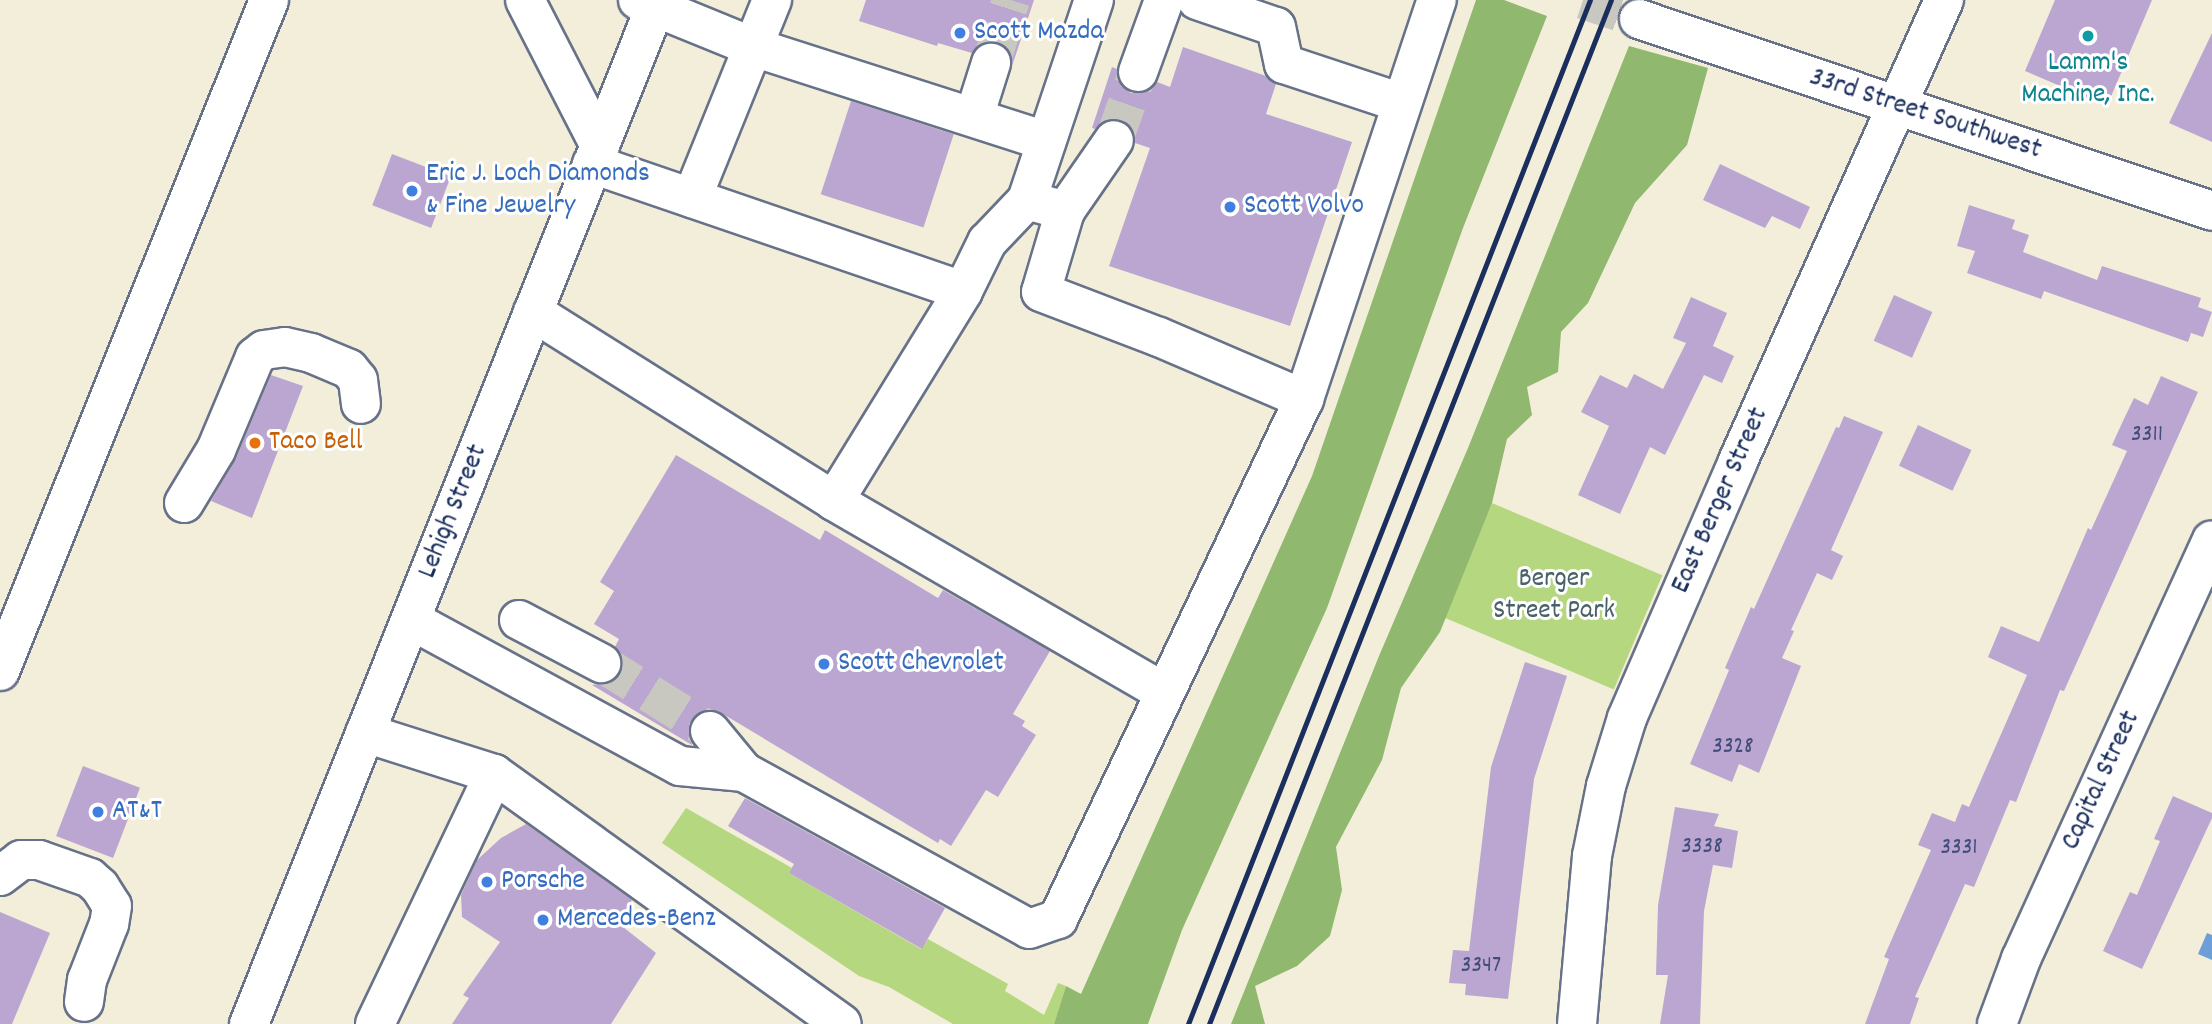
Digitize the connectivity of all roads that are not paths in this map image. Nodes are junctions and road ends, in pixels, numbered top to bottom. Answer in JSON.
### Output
{"nodes":[{"id":1,"x":268,"y":0,"type":"edge"},
{"id":2,"x":525,"y":0,"type":"edge"},
{"id":3,"x":772,"y":0,"type":"edge"},
{"id":4,"x":1094,"y":0,"type":"edge"},
{"id":5,"x":1164,"y":0,"type":"edge"},
{"id":6,"x":1196,"y":0,"type":"edge"},
{"id":7,"x":1437,"y":0,"type":"edge"},
{"id":8,"x":1944,"y":0,"type":"edge"},
{"id":9,"x":650,"y":2,"type":"edge"},
{"id":10,"x":1639,"y":19,"type":"tunnel mouth"},
{"id":11,"x":753,"y":47,"type":"junction"},
{"id":12,"x":991,"y":63,"type":"tunnel mouth"},
{"id":13,"x":1138,"y":72,"type":"tunnel mouth"},
{"id":14,"x":1402,"y":103,"type":"junction"},
{"id":15,"x":1898,"y":106,"type":"junction"},
{"id":16,"x":974,"y":117,"type":"junction"},
{"id":17,"x":1114,"y":139,"type":"tunnel mouth"},
{"id":18,"x":1046,"y":141,"type":"junction"},
{"id":19,"x":596,"y":155,"type":"junction"},
{"id":20,"x":692,"y":198,"type":"junction"},
{"id":21,"x":1027,"y":200,"type":"junction"},
{"id":22,"x":1065,"y":211,"type":"junction"},
{"id":23,"x":2212,"y":211,"type":"edge"},
{"id":24,"x":963,"y":291,"type":"junction"},
{"id":25,"x":533,"y":312,"type":"junction"},
{"id":26,"x":1304,"y":399,"type":"junction"},
{"id":27,"x":361,"y":404,"type":"dead end"},
{"id":28,"x":834,"y":501,"type":"junction"},
{"id":29,"x":184,"y":503,"type":"dead end"},
{"id":30,"x":2212,"y":540,"type":"edge"},
{"id":31,"x":411,"y":620,"type":"junction"},
{"id":32,"x":519,"y":620,"type":"dead end"},
{"id":33,"x":601,"y":663,"type":"tunnel mouth"},
{"id":34,"x":0,"y":671,"type":"edge"},
{"id":35,"x":1164,"y":692,"type":"junction"},
{"id":36,"x":710,"y":731,"type":"tunnel mouth"},
{"id":37,"x":365,"y":733,"type":"junction"},
{"id":38,"x":744,"y":772,"type":"junction"},
{"id":39,"x":494,"y":774,"type":"junction"},
{"id":40,"x":0,"y":876,"type":"edge"},
{"id":41,"x":84,"y":1002,"type":"dead end"},
{"id":42,"x":249,"y":1024,"type":"edge"},
{"id":43,"x":375,"y":1024,"type":"edge"},
{"id":44,"x":842,"y":1024,"type":"edge"},
{"id":45,"x":1577,"y":1024,"type":"edge"},
{"id":46,"x":1997,"y":1024,"type":"edge"}],
"edges":[{"from":1,"to":34,"type":"main road"},
{"from":2,"to":19,"type":"main road"},
{"from":3,"to":11,"type":"main road"},
{"from":4,"to":18,"type":"main road"},
{"from":5,"to":13,"type":"main road"},
{"from":6,"to":14,"type":"main road"},
{"from":7,"to":14,"type":"main road"},
{"from":8,"to":15,"type":"main road","name":"East Berger Street"},
{"from":9,"to":11,"type":"main road"},
{"from":9,"to":19,"type":"main road","name":"Lehigh Street"},
{"from":10,"to":15,"type":"main road","name":"33rd Street Southwest"},
{"from":11,"to":16,"type":"main road"},
{"from":11,"to":20,"type":"main road"},
{"from":12,"to":16,"type":"main road"},
{"from":14,"to":26,"type":"main road"},
{"from":15,"to":23,"type":"main road","name":"33rd Street Southwest"},
{"from":15,"to":45,"type":"main road","name":"East Berger Street"},
{"from":16,"to":18,"type":"main road"},
{"from":17,"to":22,"type":"main road"},
{"from":18,"to":21,"type":"main road"},
{"from":19,"to":20,"type":"main road"},
{"from":19,"to":25,"type":"main road","name":"Lehigh Street"},
{"from":20,"to":24,"type":"main road"},
{"from":21,"to":22,"type":"main road"},
{"from":21,"to":24,"type":"main road"},
{"from":22,"to":26,"type":"main road"},
{"from":24,"to":28,"type":"main road"},
{"from":25,"to":28,"type":"main road"},
{"from":25,"to":31,"type":"main road","name":"Lehigh Street"},
{"from":26,"to":35,"type":"main road"},
{"from":27,"to":29,"type":"main road"},
{"from":28,"to":35,"type":"main road"},
{"from":30,"to":46,"type":"main road","name":"Capital Street"},
{"from":31,"to":37,"type":"main road","name":"Lehigh Street"},
{"from":31,"to":38,"type":"main road"},
{"from":32,"to":33,"type":"main road"},
{"from":35,"to":38,"type":"main road"},
{"from":36,"to":38,"type":"main road"},
{"from":37,"to":39,"type":"main road"},
{"from":37,"to":42,"type":"main road","name":"Lehigh Street"},
{"from":39,"to":43,"type":"main road"},
{"from":39,"to":44,"type":"main road"},
{"from":40,"to":41,"type":"main road"}]}
